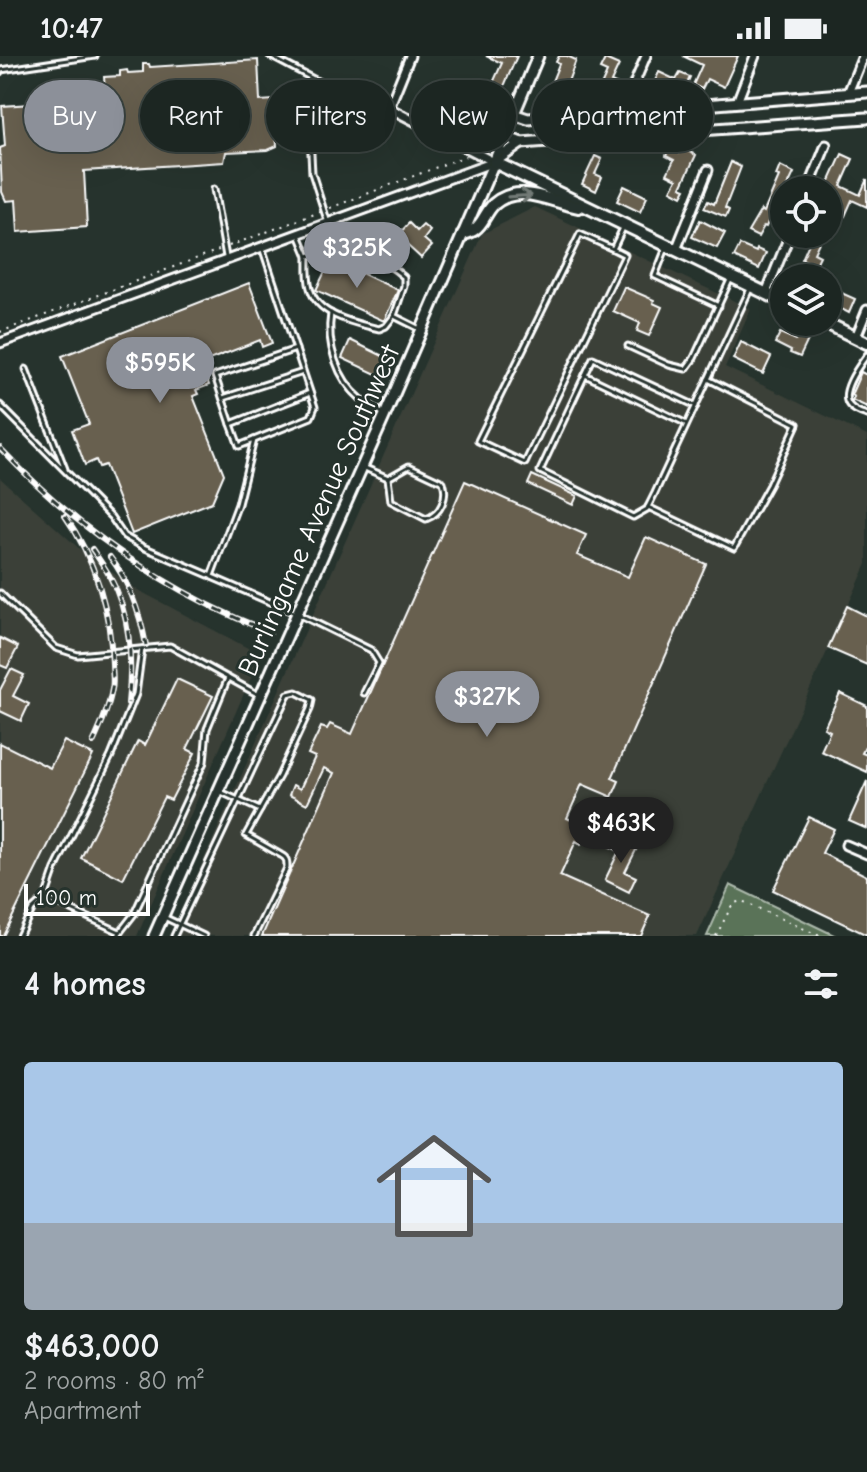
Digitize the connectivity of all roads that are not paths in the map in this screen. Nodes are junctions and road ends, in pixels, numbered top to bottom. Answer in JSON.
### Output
{"nodes":[{"id":1,"x":95,"y":56,"type":"edge"},
{"id":2,"x":270,"y":56,"type":"edge"},
{"id":3,"x":410,"y":56,"type":"edge"},
{"id":4,"x":538,"y":56,"type":"edge"},
{"id":5,"x":646,"y":56,"type":"edge"},
{"id":6,"x":755,"y":56,"type":"edge"},
{"id":7,"x":863,"y":56,"type":"edge"},
{"id":8,"x":0,"y":72,"type":"edge"},
{"id":9,"x":315,"y":80,"type":"edge"},
{"id":10,"x":636,"y":80,"type":"edge"},
{"id":11,"x":867,"y":92,"type":"edge"},
{"id":12,"x":395,"y":93,"type":"edge"},
{"id":13,"x":848,"y":93,"type":"junction"},
{"id":14,"x":737,"y":102,"type":"junction"},
{"id":15,"x":713,"y":104,"type":"edge"},
{"id":16,"x":516,"y":107,"type":"edge"},
{"id":17,"x":395,"y":111,"type":"edge"},
{"id":18,"x":867,"y":118,"type":"edge"},
{"id":19,"x":713,"y":129,"type":"edge"},
{"id":20,"x":516,"y":141,"type":"edge"},
{"id":21,"x":532,"y":142,"type":"edge"},
{"id":22,"x":521,"y":143,"type":"junction"},
{"id":23,"x":826,"y":145,"type":"dead end"},
{"id":24,"x":311,"y":152,"type":"edge"},
{"id":25,"x":498,"y":152,"type":"edge"},
{"id":26,"x":494,"y":162,"type":"junction"},
{"id":27,"x":708,"y":170,"type":"dead end"},
{"id":28,"x":814,"y":176,"type":"edge"},
{"id":29,"x":214,"y":189,"type":"dead end"},
{"id":30,"x":591,"y":208,"type":"junction"},
{"id":31,"x":328,"y":223,"type":"junction"},
{"id":32,"x":624,"y":225,"type":"junction"},
{"id":33,"x":299,"y":234,"type":"junction"},
{"id":34,"x":463,"y":234,"type":"junction"},
{"id":35,"x":262,"y":247,"type":"junction"},
{"id":36,"x":672,"y":248,"type":"junction"},
{"id":37,"x":784,"y":248,"type":"edge"},
{"id":38,"x":613,"y":249,"type":"junction"},
{"id":39,"x":308,"y":256,"type":"junction"},
{"id":40,"x":226,"y":261,"type":"junction"},
{"id":41,"x":732,"y":276,"type":"junction"},
{"id":42,"x":751,"y":286,"type":"junction"},
{"id":43,"x":766,"y":293,"type":"junction"},
{"id":44,"x":770,"y":295,"type":"edge"},
{"id":45,"x":719,"y":306,"type":"junction"},
{"id":46,"x":867,"y":310,"type":"edge"},
{"id":47,"x":331,"y":313,"type":"junction"},
{"id":48,"x":394,"y":316,"type":"junction"},
{"id":49,"x":421,"y":330,"type":"junction"},
{"id":50,"x":842,"y":330,"type":"edge"},
{"id":51,"x":856,"y":337,"type":"junction"},
{"id":52,"x":0,"y":343,"type":"edge"},
{"id":53,"x":867,"y":343,"type":"edge"},
{"id":54,"x":628,"y":346,"type":"dead end"},
{"id":55,"x":296,"y":349,"type":"junction"},
{"id":56,"x":867,"y":355,"type":"edge"},
{"id":57,"x":26,"y":369,"type":"dead end"},
{"id":58,"x":303,"y":372,"type":"junction"},
{"id":59,"x":585,"y":375,"type":"junction"},
{"id":60,"x":708,"y":379,"type":"junction"},
{"id":61,"x":310,"y":393,"type":"junction"},
{"id":62,"x":223,"y":398,"type":"junction"},
{"id":63,"x":0,"y":405,"type":"edge"},
{"id":64,"x":696,"y":406,"type":"junction"},
{"id":65,"x":385,"y":415,"type":"junction"},
{"id":66,"x":867,"y":415,"type":"edge"},
{"id":67,"x":231,"y":424,"type":"junction"},
{"id":68,"x":687,"y":424,"type":"junction"},
{"id":69,"x":254,"y":440,"type":"junction"},
{"id":70,"x":362,"y":466,"type":"junction"},
{"id":71,"x":67,"y":472,"type":"junction"},
{"id":72,"x":388,"y":478,"type":"junction"},
{"id":73,"x":648,"y":507,"type":"junction"},
{"id":74,"x":211,"y":576,"type":"junction"},
{"id":75,"x":0,"y":593,"type":"edge"},
{"id":76,"x":297,"y":613,"type":"junction"},
{"id":77,"x":142,"y":649,"type":"junction"},
{"id":78,"x":228,"y":678,"type":"junction"},
{"id":79,"x":364,"y":693,"type":"dead end"},
{"id":80,"x":260,"y":695,"type":"junction"},
{"id":81,"x":218,"y":791,"type":"junction"},
{"id":82,"x":240,"y":800,"type":"junction"},
{"id":83,"x":260,"y":810,"type":"junction"},
{"id":84,"x":846,"y":845,"type":"dead end"},
{"id":85,"x":867,"y":854,"type":"edge"},
{"id":86,"x":45,"y":898,"type":"junction"},
{"id":87,"x":163,"y":916,"type":"junction"},
{"id":88,"x":179,"y":924,"type":"junction"},
{"id":89,"x":119,"y":934,"type":"edge"},
{"id":90,"x":19,"y":936,"type":"edge"},
{"id":91,"x":154,"y":936,"type":"edge"},
{"id":92,"x":174,"y":936,"type":"edge"},
{"id":93,"x":204,"y":936,"type":"edge"},
{"id":94,"x":254,"y":936,"type":"edge"}],
"edges":[{"from":1,"to":8,"type":"lane"},
{"from":2,"to":9,"type":"lane"},
{"from":3,"to":12,"type":"street"},
{"from":4,"to":16,"type":"street","name":"Burlingame Avenue Southwest"},
{"from":5,"to":10,"type":"street"},
{"from":6,"to":14,"type":"street"},
{"from":7,"to":13,"type":"street"},
{"from":11,"to":13,"type":"street"},
{"from":13,"to":14,"type":"street"},
{"from":14,"to":15,"type":"street"},
{"from":17,"to":26,"type":"street"},
{"from":18,"to":19,"type":"street"},
{"from":20,"to":22,"type":"street"},
{"from":21,"to":22,"type":"street"},
{"from":22,"to":26,"type":"street"},
{"from":23,"to":28,"type":"street"},
{"from":24,"to":31,"type":"lane"},
{"from":25,"to":26,"type":"street","name":"Burlingame Avenue Southwest"},
{"from":26,"to":30,"type":"main road"},
{"from":26,"to":31,"type":"street"},
{"from":26,"to":34,"type":"street","name":"Burlingame Avenue Southwest"},
{"from":27,"to":36,"type":"street"},
{"from":29,"to":40,"type":"lane"},
{"from":30,"to":32,"type":"main road"},
{"from":34,"to":30,"type":"main road","one_way":true},
{"from":31,"to":33,"type":"street"},
{"from":32,"to":36,"type":"main road"},
{"from":32,"to":38,"type":"lane"},
{"from":33,"to":35,"type":"street"},
{"from":33,"to":39,"type":"lane"},
{"from":34,"to":49,"type":"street","name":"Burlingame Avenue Southwest"},
{"from":35,"to":40,"type":"street"},
{"from":35,"to":55,"type":"lane"},
{"from":36,"to":41,"type":"main road"},
{"from":36,"to":45,"type":"lane"},
{"from":37,"to":43,"type":"street"},
{"from":38,"to":38,"type":"lane"},
{"from":39,"to":47,"type":"lane"},
{"from":39,"to":48,"type":"lane"},
{"from":40,"to":52,"type":"street"},
{"from":41,"to":42,"type":"main road"},
{"from":41,"to":45,"type":"lane"},
{"from":42,"to":43,"type":"main road"},
{"from":42,"to":60,"type":"lane"},
{"from":43,"to":44,"type":"main road"},
{"from":45,"to":54,"type":"lane"},
{"from":46,"to":51,"type":"street"},
{"from":47,"to":48,"type":"lane"},
{"from":47,"to":65,"type":"lane"},
{"from":48,"to":49,"type":"lane"},
{"from":49,"to":65,"type":"street","name":"Burlingame Avenue Southwest"},
{"from":50,"to":51,"type":"main road"},
{"from":51,"to":53,"type":"main road"},
{"from":55,"to":58,"type":"lane"},
{"from":55,"to":62,"type":"lane"},
{"from":56,"to":66,"type":"lane"},
{"from":57,"to":71,"type":"lane"},
{"from":58,"to":61,"type":"lane"},
{"from":58,"to":62,"type":"lane"},
{"from":59,"to":64,"type":"lane"},
{"from":59,"to":68,"type":"lane"},
{"from":59,"to":73,"type":"lane"},
{"from":60,"to":64,"type":"lane"},
{"from":60,"to":73,"type":"lane"},
{"from":61,"to":67,"type":"lane"},
{"from":61,"to":69,"type":"lane"},
{"from":62,"to":67,"type":"lane"},
{"from":63,"to":71,"type":"lane"},
{"from":64,"to":68,"type":"lane"},
{"from":65,"to":70,"type":"street","name":"Burlingame Avenue Southwest"},
{"from":67,"to":69,"type":"lane"},
{"from":68,"to":73,"type":"lane"},
{"from":69,"to":74,"type":"lane"},
{"from":70,"to":72,"type":"lane"},
{"from":70,"to":76,"type":"street","name":"Burlingame Avenue Southwest"},
{"from":71,"to":74,"type":"lane"},
{"from":72,"to":72,"type":"lane"},
{"from":74,"to":76,"type":"lane"},
{"from":75,"to":77,"type":"lane"},
{"from":76,"to":79,"type":"lane"},
{"from":76,"to":80,"type":"street","name":"Burlingame Avenue Southwest"},
{"from":77,"to":78,"type":"lane"},
{"from":77,"to":86,"type":"lane"},
{"from":78,"to":80,"type":"lane"},
{"from":78,"to":89,"type":"lane"},
{"from":80,"to":81,"type":"street","name":"Burlingame Avenue Southwest"},
{"from":81,"to":82,"type":"lane"},
{"from":81,"to":87,"type":"street","name":"Burlingame Avenue Southwest"},
{"from":82,"to":83,"type":"lane"},
{"from":82,"to":83,"type":"lane"},
{"from":82,"to":88,"type":"lane"},
{"from":83,"to":94,"type":"lane"},
{"from":84,"to":85,"type":"street"},
{"from":86,"to":89,"type":"lane"},
{"from":86,"to":90,"type":"lane"},
{"from":87,"to":88,"type":"lane"},
{"from":87,"to":91,"type":"street","name":"Burlingame Avenue Southwest"},
{"from":88,"to":92,"type":"lane"},
{"from":88,"to":93,"type":"lane"}]}
